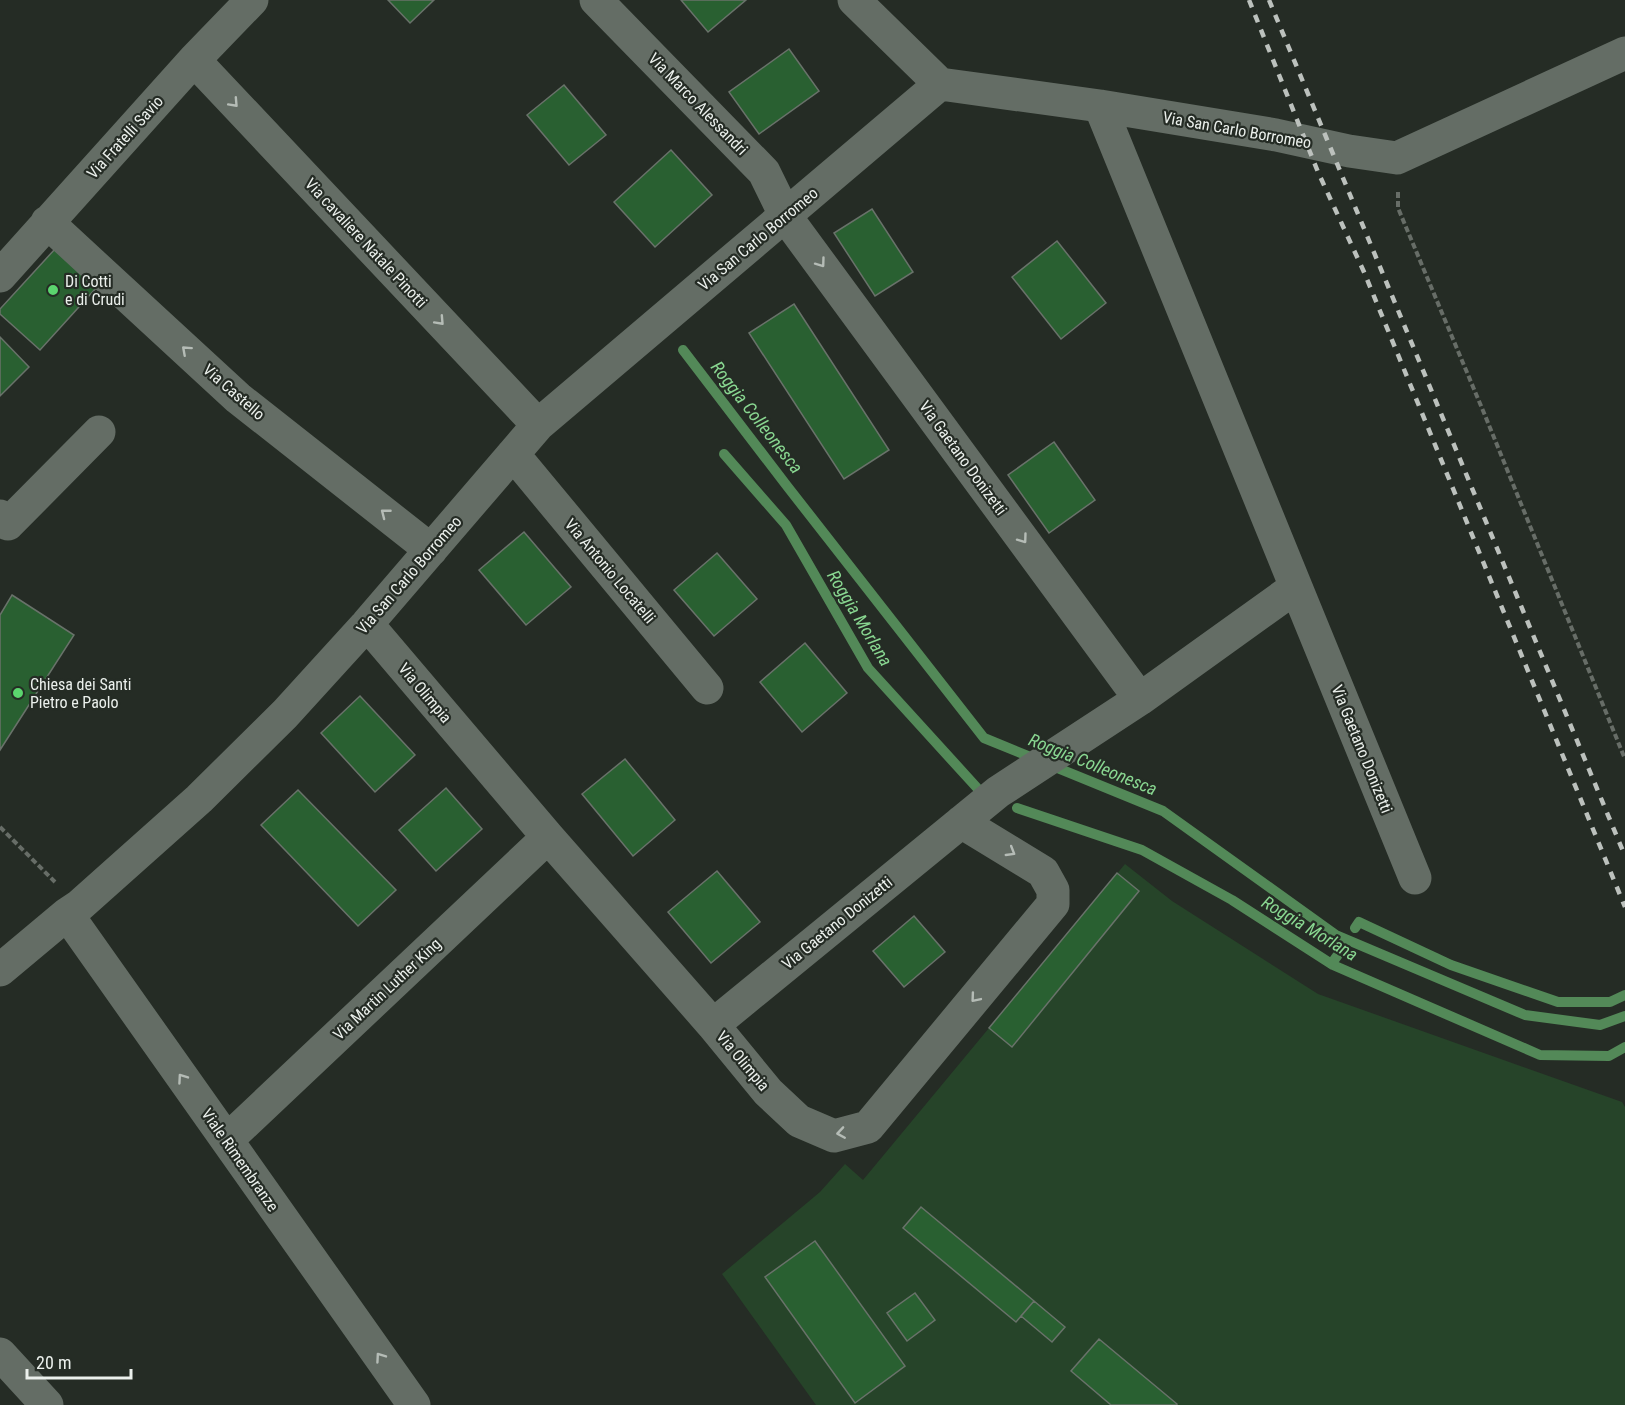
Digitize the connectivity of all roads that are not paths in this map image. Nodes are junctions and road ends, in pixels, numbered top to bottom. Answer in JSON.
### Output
{"nodes":[{"id":1,"x":252,"y":0,"type":"edge"},
{"id":2,"x":596,"y":0,"type":"edge"},
{"id":3,"x":854,"y":0,"type":"edge"},
{"id":4,"x":1625,"y":52,"type":"edge"},
{"id":5,"x":194,"y":60,"type":"junction"},
{"id":6,"x":940,"y":84,"type":"junction"},
{"id":7,"x":1100,"y":106,"type":"junction"},
{"id":8,"x":786,"y":217,"type":"junction"},
{"id":9,"x":47,"y":222,"type":"junction"},
{"id":10,"x":0,"y":276,"type":"edge"},
{"id":11,"x":537,"y":425,"type":"junction"},
{"id":12,"x":99,"y":432,"type":"dead end"},
{"id":13,"x":513,"y":454,"type":"junction"},
{"id":14,"x":0,"y":516,"type":"edge"},
{"id":15,"x":431,"y":550,"type":"junction"},
{"id":16,"x":1296,"y":587,"type":"junction"},
{"id":17,"x":367,"y":624,"type":"junction"},
{"id":18,"x":707,"y":688,"type":"dead end"},
{"id":19,"x":1140,"y":699,"type":"junction"},
{"id":20,"x":961,"y":822,"type":"junction"},
{"id":21,"x":548,"y":837,"type":"junction"},
{"id":22,"x":1414,"y":878,"type":"dead end"},
{"id":23,"x":73,"y":910,"type":"junction"},
{"id":24,"x":0,"y":970,"type":"edge"},
{"id":25,"x":713,"y":1025,"type":"junction"},
{"id":26,"x":227,"y":1140,"type":"junction"},
{"id":27,"x":0,"y":1354,"type":"edge"},
{"id":28,"x":47,"y":1405,"type":"edge"},
{"id":29,"x":414,"y":1405,"type":"edge"}],
"edges":[{"from":1,"to":5,"type":"street","name":"Via Fratelli Savio"},
{"from":2,"to":8,"type":"street","name":"Via Marco Alessandri"},
{"from":3,"to":6,"type":"street"},
{"from":4,"to":7,"type":"street","name":"Via San Carlo Borromeo"},
{"from":5,"to":9,"type":"street","name":"Via Fratelli Savio"},
{"from":5,"to":11,"type":"street","name":"Via cavaliere Natale Pinotti","one_way":true},
{"from":6,"to":7,"type":"street","name":"Via San Carlo Borromeo"},
{"from":6,"to":8,"type":"street","name":"Via San Carlo Borromeo"},
{"from":7,"to":16,"type":"street","name":"Via Gaetano Donizetti"},
{"from":8,"to":11,"type":"street","name":"Via San Carlo Borromeo"},
{"from":8,"to":19,"type":"street","name":"Via Gaetano Donizetti","one_way":true},
{"from":9,"to":10,"type":"street","name":"Via Fratelli Savio"},
{"from":15,"to":9,"type":"street","name":"Via Castello","one_way":true},
{"from":11,"to":13,"type":"street","name":"Via San Carlo Borromeo"},
{"from":12,"to":14,"type":"street"},
{"from":13,"to":15,"type":"street","name":"Via San Carlo Borromeo"},
{"from":13,"to":18,"type":"street","name":"Via Antonio Locatelli"},
{"from":15,"to":17,"type":"street","name":"Via San Carlo Borromeo"},
{"from":16,"to":19,"type":"street","name":"Via Gaetano Donizetti"},
{"from":16,"to":22,"type":"street","name":"Via Gaetano Donizetti"},
{"from":17,"to":21,"type":"street","name":"Via Olimpia"},
{"from":17,"to":23,"type":"street","name":"Via San Carlo Borromeo"},
{"from":19,"to":20,"type":"street","name":"Via Gaetano Donizetti"},
{"from":20,"to":25,"type":"street","name":"Via Gaetano Donizetti"},
{"from":20,"to":25,"type":"street","name":"Via Olimpia","one_way":true},
{"from":21,"to":25,"type":"street","name":"Via Olimpia"},
{"from":21,"to":26,"type":"street","name":"Via Martin Luther King"},
{"from":23,"to":24,"type":"street","name":"Via San Carlo Borromeo"},
{"from":26,"to":23,"type":"street","name":"Viale Rimembranze","one_way":true},
{"from":29,"to":26,"type":"street","name":"Viale Rimembranze","one_way":true},
{"from":27,"to":28,"type":"street"}]}
